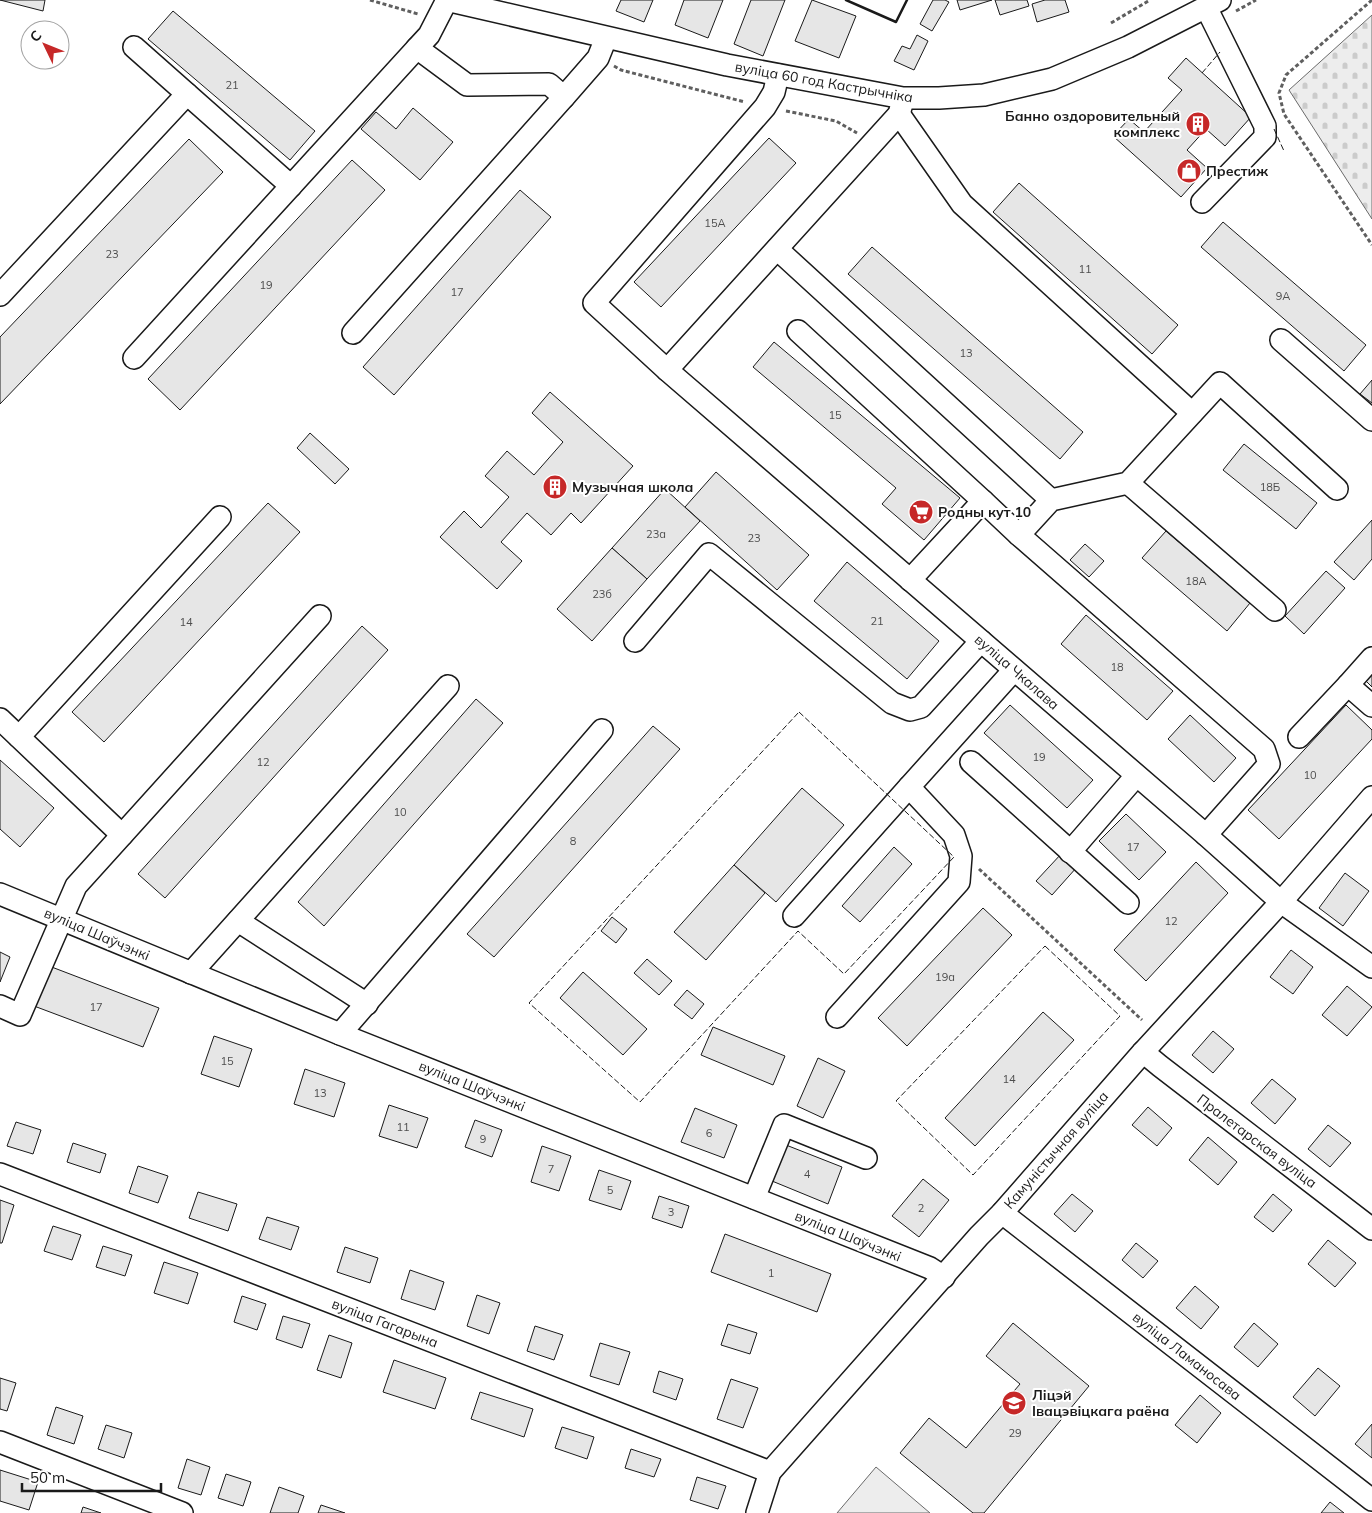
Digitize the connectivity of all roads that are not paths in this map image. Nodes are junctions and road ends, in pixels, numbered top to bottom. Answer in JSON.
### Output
{"nodes":[{"id":1,"x":1213,"y":4,"type":"edge"},
{"id":2,"x":444,"y":6,"type":"edge"},
{"id":3,"x":606,"y":38,"type":"junction"},
{"id":4,"x":134,"y":47,"type":"dead end"},
{"id":5,"x":417,"y":48,"type":"junction"},
{"id":6,"x":778,"y":76,"type":"junction"},
{"id":7,"x":186,"y":94,"type":"junction"},
{"id":8,"x":564,"y":97,"type":"junction"},
{"id":9,"x":901,"y":106,"type":"junction"},
{"id":10,"x":291,"y":186,"type":"junction"},
{"id":11,"x":1202,"y":202,"type":"dead end"},
{"id":12,"x":777,"y":249,"type":"junction"},
{"id":13,"x":0,"y":295,"type":"edge"},
{"id":14,"x":798,"y":331,"type":"dead end"},
{"id":15,"x":353,"y":332,"type":"dead end"},
{"id":16,"x":1281,"y":340,"type":"dead end"},
{"id":17,"x":134,"y":358,"type":"dead end"},
{"id":18,"x":667,"y":370,"type":"junction"},
{"id":19,"x":1192,"y":413,"type":"junction"},
{"id":20,"x":1372,"y":420,"type":"edge"},
{"id":21,"x":1128,"y":483,"type":"junction"},
{"id":22,"x":1337,"y":489,"type":"dead end"},
{"id":23,"x":1051,"y":500,"type":"junction"},
{"id":24,"x":983,"y":501,"type":"junction"},
{"id":25,"x":220,"y":517,"type":"dead end"},
{"id":26,"x":1019,"y":535,"type":"junction"},
{"id":27,"x":910,"y":580,"type":"junction"},
{"id":28,"x":1275,"y":610,"type":"dead end"},
{"id":29,"x":320,"y":616,"type":"dead end"},
{"id":30,"x":635,"y":641,"type":"dead end"},
{"id":31,"x":981,"y":641,"type":"junction"},
{"id":32,"x":1372,"y":658,"type":"edge"},
{"id":33,"x":1014,"y":670,"type":"junction"},
{"id":34,"x":1348,"y":685,"type":"junction"},
{"id":35,"x":448,"y":686,"type":"dead end"},
{"id":36,"x":1372,"y":706,"type":"edge"},
{"id":37,"x":0,"y":719,"type":"edge"},
{"id":38,"x":602,"y":730,"type":"dead end"},
{"id":39,"x":19,"y":737,"type":"junction"},
{"id":40,"x":1299,"y":737,"type":"dead end"},
{"id":41,"x":971,"y":762,"type":"dead end"},
{"id":42,"x":1136,"y":776,"type":"junction"},
{"id":43,"x":909,"y":787,"type":"junction"},
{"id":44,"x":1372,"y":797,"type":"edge"},
{"id":45,"x":1206,"y":835,"type":"junction"},
{"id":46,"x":122,"y":836,"type":"junction"},
{"id":47,"x":1070,"y":852,"type":"junction"},
{"id":48,"x":0,"y":894,"type":"edge"},
{"id":49,"x":1281,"y":902,"type":"junction"},
{"id":50,"x":1128,"y":903,"type":"dead end"},
{"id":51,"x":794,"y":916,"type":"dead end"},
{"id":52,"x":63,"y":919,"type":"junction"},
{"id":53,"x":238,"y":921,"type":"junction"},
{"id":54,"x":1372,"y":967,"type":"edge"},
{"id":55,"x":191,"y":973,"type":"junction"},
{"id":56,"x":367,"y":1004,"type":"junction"},
{"id":57,"x":0,"y":1006,"type":"edge"},
{"id":58,"x":837,"y":1017,"type":"dead end"},
{"id":59,"x":340,"y":1034,"type":"junction"},
{"id":60,"x":1143,"y":1052,"type":"junction"},
{"id":61,"x":866,"y":1158,"type":"dead end"},
{"id":62,"x":0,"y":1174,"type":"edge"},
{"id":63,"x":754,"y":1198,"type":"junction"},
{"id":64,"x":1002,"y":1213,"type":"junction"},
{"id":65,"x":1372,"y":1229,"type":"edge"},
{"id":66,"x":944,"y":1277,"type":"junction"},
{"id":67,"x":0,"y":1442,"type":"edge"},
{"id":68,"x":770,"y":1472,"type":"junction"},
{"id":69,"x":1372,"y":1500,"type":"edge"},
{"id":70,"x":182,"y":1513,"type":"edge"},
{"id":71,"x":757,"y":1513,"type":"edge"}],
"edges":[{"from":1,"to":9,"type":"street","name":"вуліца 60 год Кастрычніка"},
{"from":1,"to":11,"type":"street"},
{"from":2,"to":3,"type":"street","name":"вуліца 60 год Кастрычніка"},
{"from":2,"to":5,"type":"street"},
{"from":3,"to":6,"type":"street","name":"вуліца 60 год Кастрычніка"},
{"from":3,"to":8,"type":"street"},
{"from":4,"to":7,"type":"street"},
{"from":5,"to":8,"type":"street"},
{"from":5,"to":10,"type":"street"},
{"from":6,"to":9,"type":"street","name":"вуліца 60 год Кастрычніка"},
{"from":6,"to":18,"type":"street","name":"вуліца Чкалава"},
{"from":7,"to":10,"type":"street"},
{"from":7,"to":13,"type":"street"},
{"from":8,"to":15,"type":"street"},
{"from":9,"to":12,"type":"street"},
{"from":9,"to":19,"type":"street"},
{"from":10,"to":17,"type":"street"},
{"from":12,"to":18,"type":"street"},
{"from":12,"to":23,"type":"street"},
{"from":14,"to":24,"type":"street"},
{"from":16,"to":20,"type":"street"},
{"from":18,"to":27,"type":"street","name":"вуліца Чкалава"},
{"from":19,"to":21,"type":"street"},
{"from":19,"to":22,"type":"street"},
{"from":21,"to":23,"type":"street"},
{"from":21,"to":28,"type":"street"},
{"from":23,"to":26,"type":"street"},
{"from":24,"to":26,"type":"street"},
{"from":24,"to":27,"type":"street"},
{"from":25,"to":39,"type":"street"},
{"from":26,"to":45,"type":"street"},
{"from":27,"to":31,"type":"street","name":"вуліца Чкалава"},
{"from":29,"to":46,"type":"street"},
{"from":30,"to":31,"type":"street"},
{"from":31,"to":33,"type":"street","name":"вуліца Чкалава"},
{"from":32,"to":34,"type":"street"},
{"from":33,"to":42,"type":"street","name":"вуліца Чкалава"},
{"from":33,"to":43,"type":"street"},
{"from":34,"to":36,"type":"street"},
{"from":34,"to":40,"type":"street"},
{"from":35,"to":53,"type":"street"},
{"from":37,"to":39,"type":"street"},
{"from":38,"to":56,"type":"street"},
{"from":39,"to":46,"type":"street"},
{"from":41,"to":47,"type":"street"},
{"from":42,"to":45,"type":"street","name":"вуліца Чкалава"},
{"from":42,"to":47,"type":"street"},
{"from":43,"to":51,"type":"street"},
{"from":43,"to":58,"type":"street"},
{"from":44,"to":49,"type":"street","name":"Камуністычная вуліца"},
{"from":45,"to":49,"type":"street","name":"вуліца Чкалава"},
{"from":46,"to":52,"type":"street"},
{"from":47,"to":50,"type":"street"},
{"from":48,"to":52,"type":"street","name":"вуліца Шаўчэнкі"},
{"from":49,"to":54,"type":"street","name":"вуліца Чкалава"},
{"from":49,"to":60,"type":"street","name":"Камуністычная вуліца"},
{"from":52,"to":55,"type":"street","name":"вуліца Шаўчэнкі"},
{"from":52,"to":57,"type":"street"},
{"from":53,"to":55,"type":"street"},
{"from":53,"to":56,"type":"street"},
{"from":55,"to":59,"type":"street","name":"вуліца Шаўчэнкі"},
{"from":56,"to":59,"type":"street"},
{"from":59,"to":63,"type":"street","name":"вуліца Шаўчэнкі"},
{"from":60,"to":64,"type":"street","name":"Камуністычная вуліца"},
{"from":60,"to":65,"type":"street","name":"Пралетарская вуліца"},
{"from":61,"to":63,"type":"street"},
{"from":62,"to":68,"type":"street","name":"вуліца Гагарына"},
{"from":63,"to":66,"type":"street","name":"вуліца Шаўчэнкі"},
{"from":64,"to":66,"type":"street","name":"Камуністычная вуліца"},
{"from":64,"to":69,"type":"street","name":"вуліца Ламаносава"},
{"from":66,"to":68,"type":"street","name":"Камуністычная вуліца"},
{"from":67,"to":70,"type":"street"},
{"from":68,"to":71,"type":"street","name":"Камуністычная вуліца"}]}
